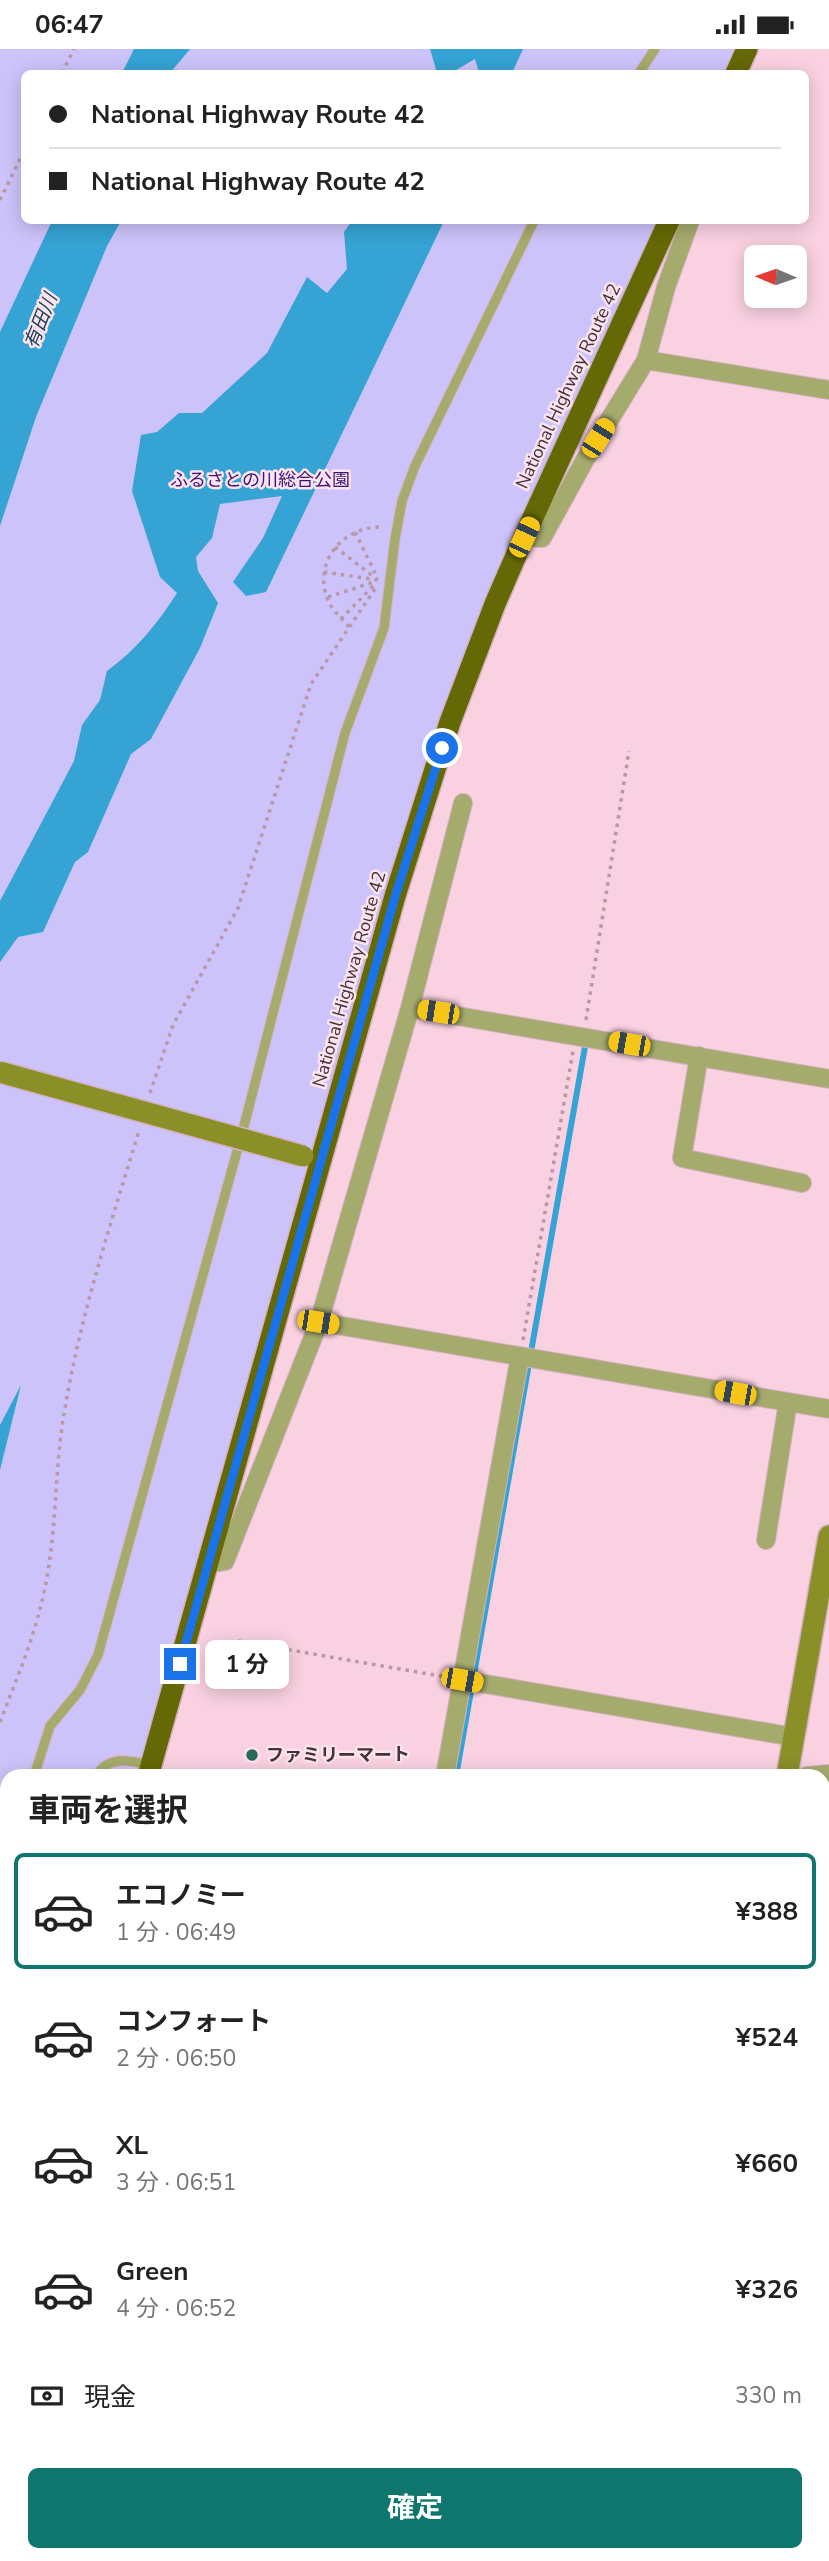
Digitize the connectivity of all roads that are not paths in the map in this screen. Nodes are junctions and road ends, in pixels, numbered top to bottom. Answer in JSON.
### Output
{"nodes":[{"id":1,"x":655,"y":49,"type":"edge"},
{"id":2,"x":747,"y":49,"type":"edge"},
{"id":3,"x":641,"y":70,"type":"edge"},
{"id":4,"x":737,"y":70,"type":"edge"},
{"id":5,"x":533,"y":224,"type":"edge"},
{"id":6,"x":668,"y":224,"type":"edge"},
{"id":7,"x":689,"y":224,"type":"edge"},
{"id":8,"x":646,"y":360,"type":"junction"},
{"id":9,"x":829,"y":390,"type":"edge"},
{"id":10,"x":524,"y":537,"type":"junction"},
{"id":11,"x":463,"y":803,"type":"dead end"},
{"id":12,"x":410,"y":1008,"type":"junction"},
{"id":13,"x":699,"y":1056,"type":"junction"},
{"id":14,"x":0,"y":1072,"type":"edge"},
{"id":15,"x":829,"y":1079,"type":"edge"},
{"id":16,"x":313,"y":1158,"type":"junction"},
{"id":17,"x":802,"y":1183,"type":"dead end"},
{"id":18,"x":318,"y":1322,"type":"junction"},
{"id":19,"x":520,"y":1356,"type":"junction"},
{"id":20,"x":789,"y":1402,"type":"junction"},
{"id":21,"x":829,"y":1409,"type":"edge"},
{"id":22,"x":829,"y":1536,"type":"edge"},
{"id":23,"x":766,"y":1540,"type":"dead end"},
{"id":24,"x":208,"y":1563,"type":"junction"},
{"id":25,"x":462,"y":1680,"type":"junction"},
{"id":26,"x":794,"y":1737,"type":"junction"},
{"id":27,"x":36,"y":1769,"type":"edge"},
{"id":28,"x":102,"y":1769,"type":"edge"},
{"id":29,"x":145,"y":1769,"type":"edge"},
{"id":30,"x":151,"y":1769,"type":"edge"},
{"id":31,"x":446,"y":1769,"type":"edge"},
{"id":32,"x":788,"y":1769,"type":"edge"}],
"edges":[{"from":1,"to":3,"type":"lane"},
{"from":2,"to":4,"type":"highway"},
{"from":5,"to":27,"type":"lane"},
{"from":6,"to":10,"type":"highway","name":"National Highway Route 42"},
{"from":7,"to":8,"type":"street"},
{"from":8,"to":9,"type":"street"},
{"from":8,"to":10,"type":"street"},
{"from":10,"to":16,"type":"highway","name":"National Highway Route 42"},
{"from":11,"to":12,"type":"street"},
{"from":12,"to":13,"type":"street"},
{"from":12,"to":18,"type":"street"},
{"from":13,"to":15,"type":"street"},
{"from":13,"to":17,"type":"street"},
{"from":14,"to":16,"type":"street","bridge":true},
{"from":16,"to":24,"type":"highway","name":"National Highway Route 42"},
{"from":18,"to":19,"type":"street"},
{"from":18,"to":24,"type":"street"},
{"from":19,"to":20,"type":"street"},
{"from":19,"to":25,"type":"street"},
{"from":20,"to":21,"type":"street"},
{"from":20,"to":23,"type":"street"},
{"from":22,"to":26,"type":"street"},
{"from":24,"to":30,"type":"highway","name":"National Highway Route 42"},
{"from":25,"to":26,"type":"street"},
{"from":25,"to":31,"type":"street"},
{"from":26,"to":32,"type":"street"},
{"from":28,"to":29,"type":"lane"}]}
